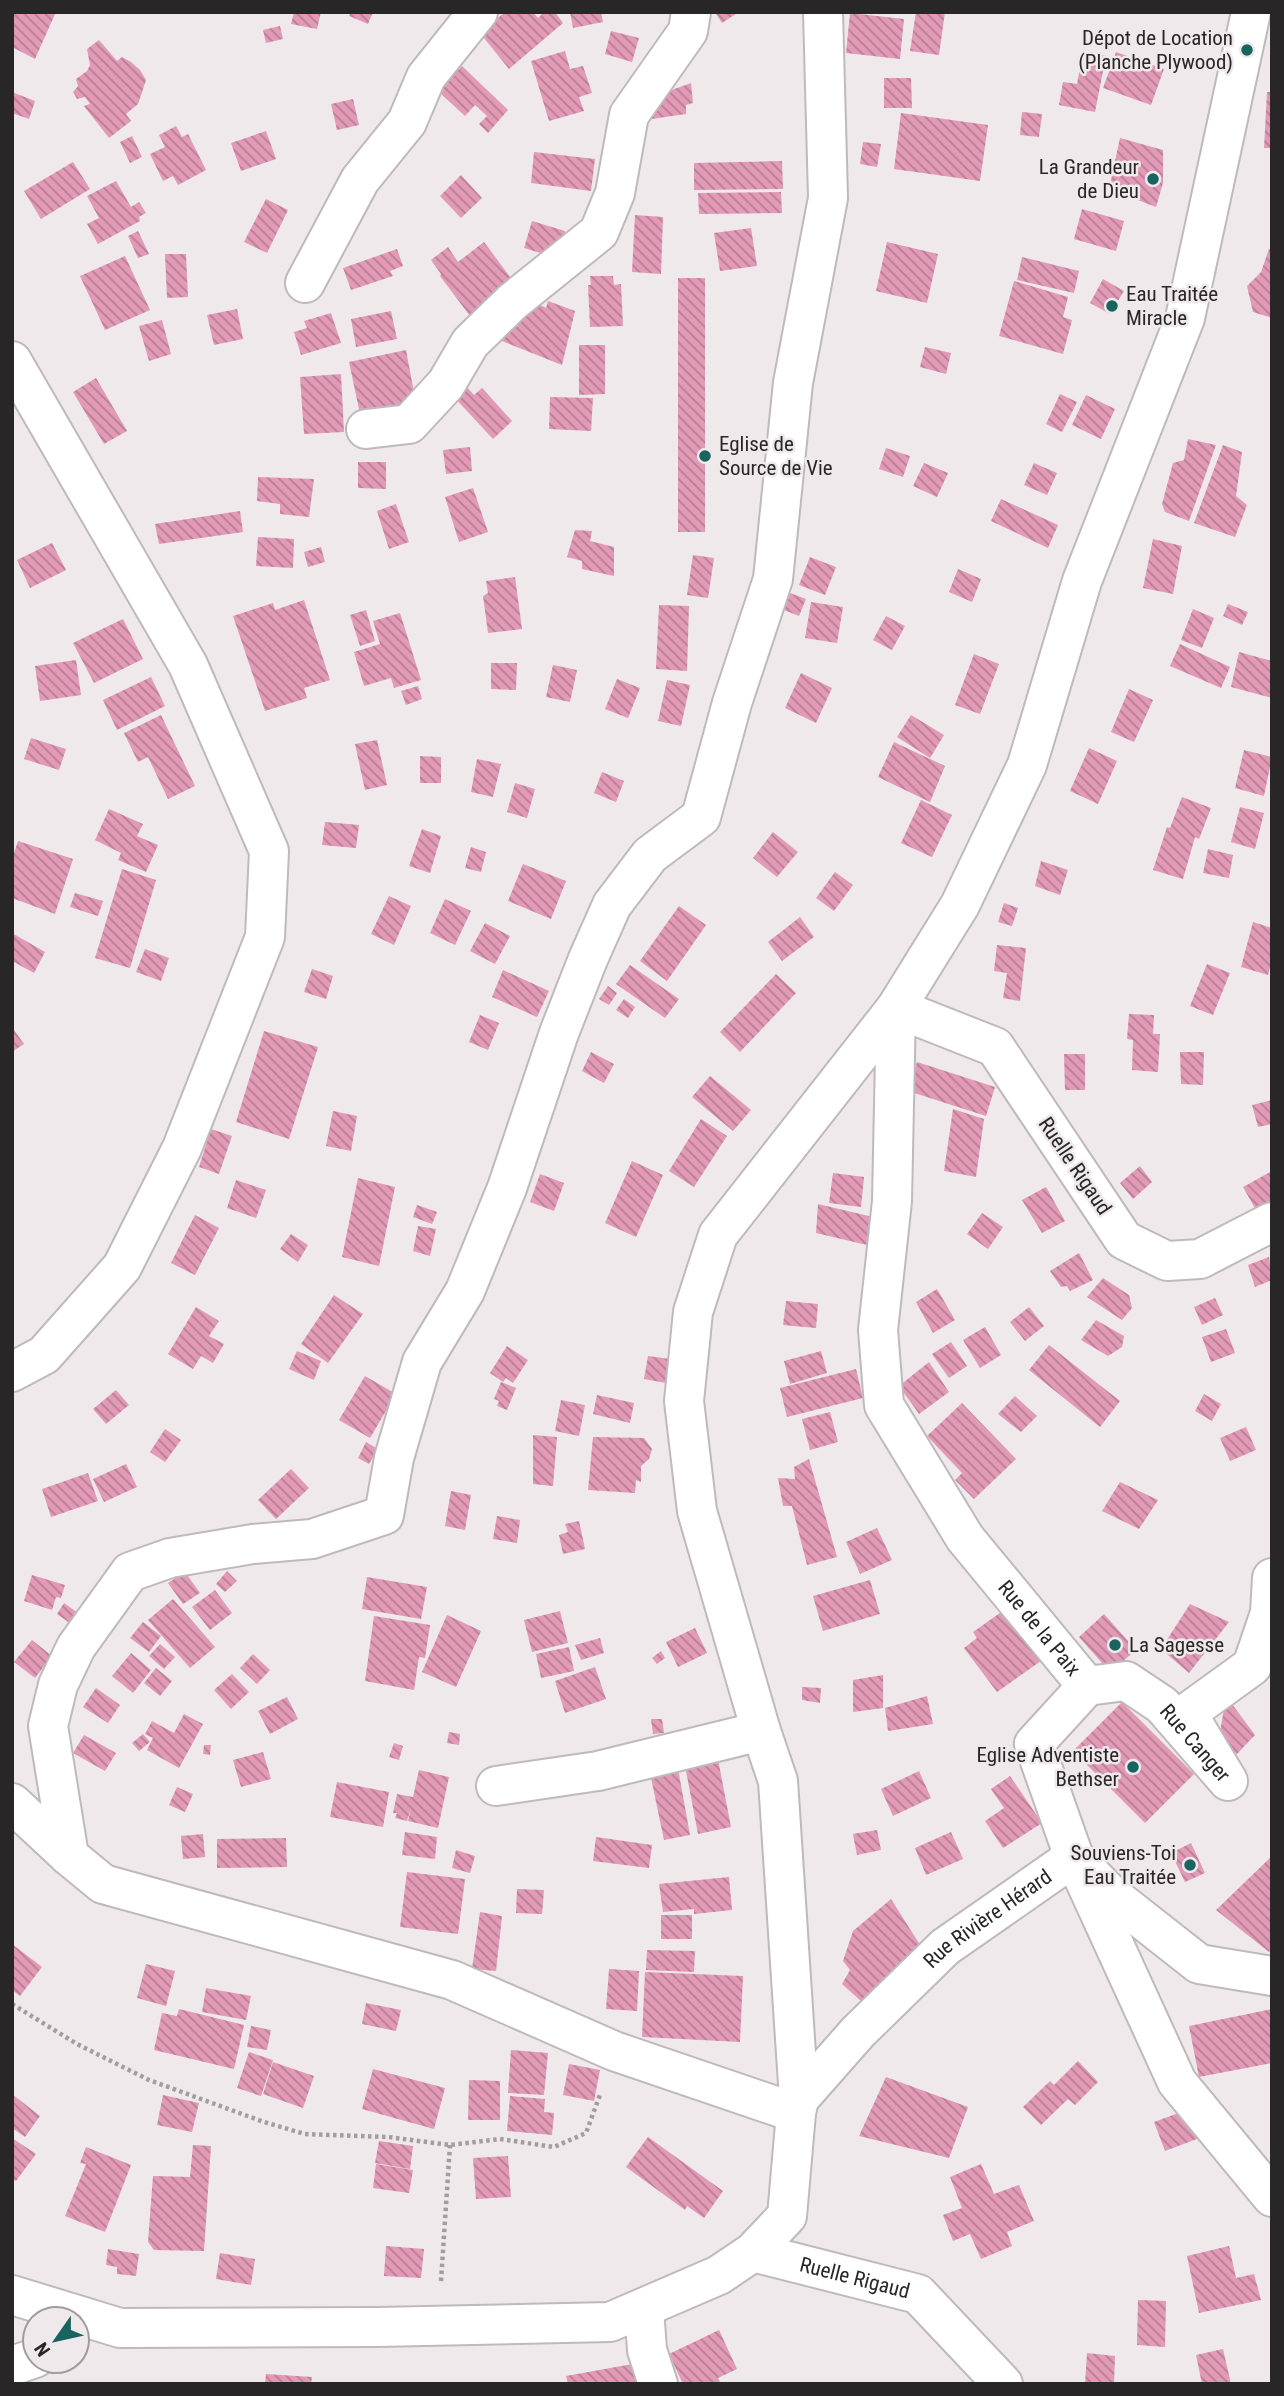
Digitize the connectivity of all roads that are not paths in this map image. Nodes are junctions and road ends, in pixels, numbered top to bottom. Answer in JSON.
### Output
{"nodes":[{"id":1,"x":478,"y":12,"type":"edge"},
{"id":2,"x":691,"y":12,"type":"edge"},
{"id":3,"x":823,"y":12,"type":"edge"},
{"id":4,"x":1251,"y":12,"type":"edge"},
{"id":5,"x":304,"y":283,"type":"dead end"},
{"id":6,"x":12,"y":361,"type":"edge"},
{"id":7,"x":366,"y":429,"type":"dead end"},
{"id":8,"x":896,"y":1008,"type":"junction"},
{"id":9,"x":1272,"y":1222,"type":"edge"},
{"id":10,"x":12,"y":1372,"type":"edge"},
{"id":11,"x":1272,"y":1578,"type":"edge"},
{"id":12,"x":1087,"y":1686,"type":"junction"},
{"id":13,"x":761,"y":1731,"type":"junction"},
{"id":14,"x":496,"y":1786,"type":"dead end"},
{"id":15,"x":12,"y":1803,"type":"edge"},
{"id":16,"x":69,"y":1856,"type":"junction"},
{"id":17,"x":1074,"y":1857,"type":"junction"},
{"id":18,"x":1272,"y":1976,"type":"edge"},
{"id":19,"x":797,"y":2106,"type":"junction"},
{"id":20,"x":1272,"y":2197,"type":"edge"},
{"id":21,"x":752,"y":2252,"type":"junction"},
{"id":22,"x":12,"y":2295,"type":"edge"},
{"id":23,"x":644,"y":2309,"type":"junction"},
{"id":24,"x":120,"y":2328,"type":"junction"},
{"id":25,"x":91,"y":2338,"type":"edge"},
{"id":26,"x":658,"y":2384,"type":"edge"},
{"id":27,"x":1003,"y":2384,"type":"edge"}],
"edges":[{"from":1,"to":5,"type":"street"},
{"from":2,"to":7,"type":"street"},
{"from":3,"to":16,"type":"street"},
{"from":4,"to":8,"type":"street"},
{"from":6,"to":10,"type":"street"},
{"from":8,"to":9,"type":"street","name":"Ruelle Rigaud"},
{"from":8,"to":12,"type":"street","name":"Rue de la Paix"},
{"from":8,"to":13,"type":"street"},
{"from":11,"to":12,"type":"street","name":"Rue Canger"},
{"from":12,"to":17,"type":"street","name":"Rue de la Paix"},
{"from":13,"to":14,"type":"street"},
{"from":13,"to":19,"type":"street"},
{"from":15,"to":16,"type":"street"},
{"from":16,"to":19,"type":"street"},
{"from":17,"to":18,"type":"street","name":"Rue Rivière Hérard"},
{"from":17,"to":19,"type":"street","name":"Rue Rivière Hérard"},
{"from":17,"to":20,"type":"street","name":"Rue de la Paix"},
{"from":19,"to":21,"type":"street"},
{"from":21,"to":23,"type":"street"},
{"from":21,"to":27,"type":"street","name":"Ruelle Rigaud"},
{"from":22,"to":24,"type":"street"},
{"from":23,"to":24,"type":"street"},
{"from":23,"to":26,"type":"street"},
{"from":24,"to":25,"type":"street"}]}
